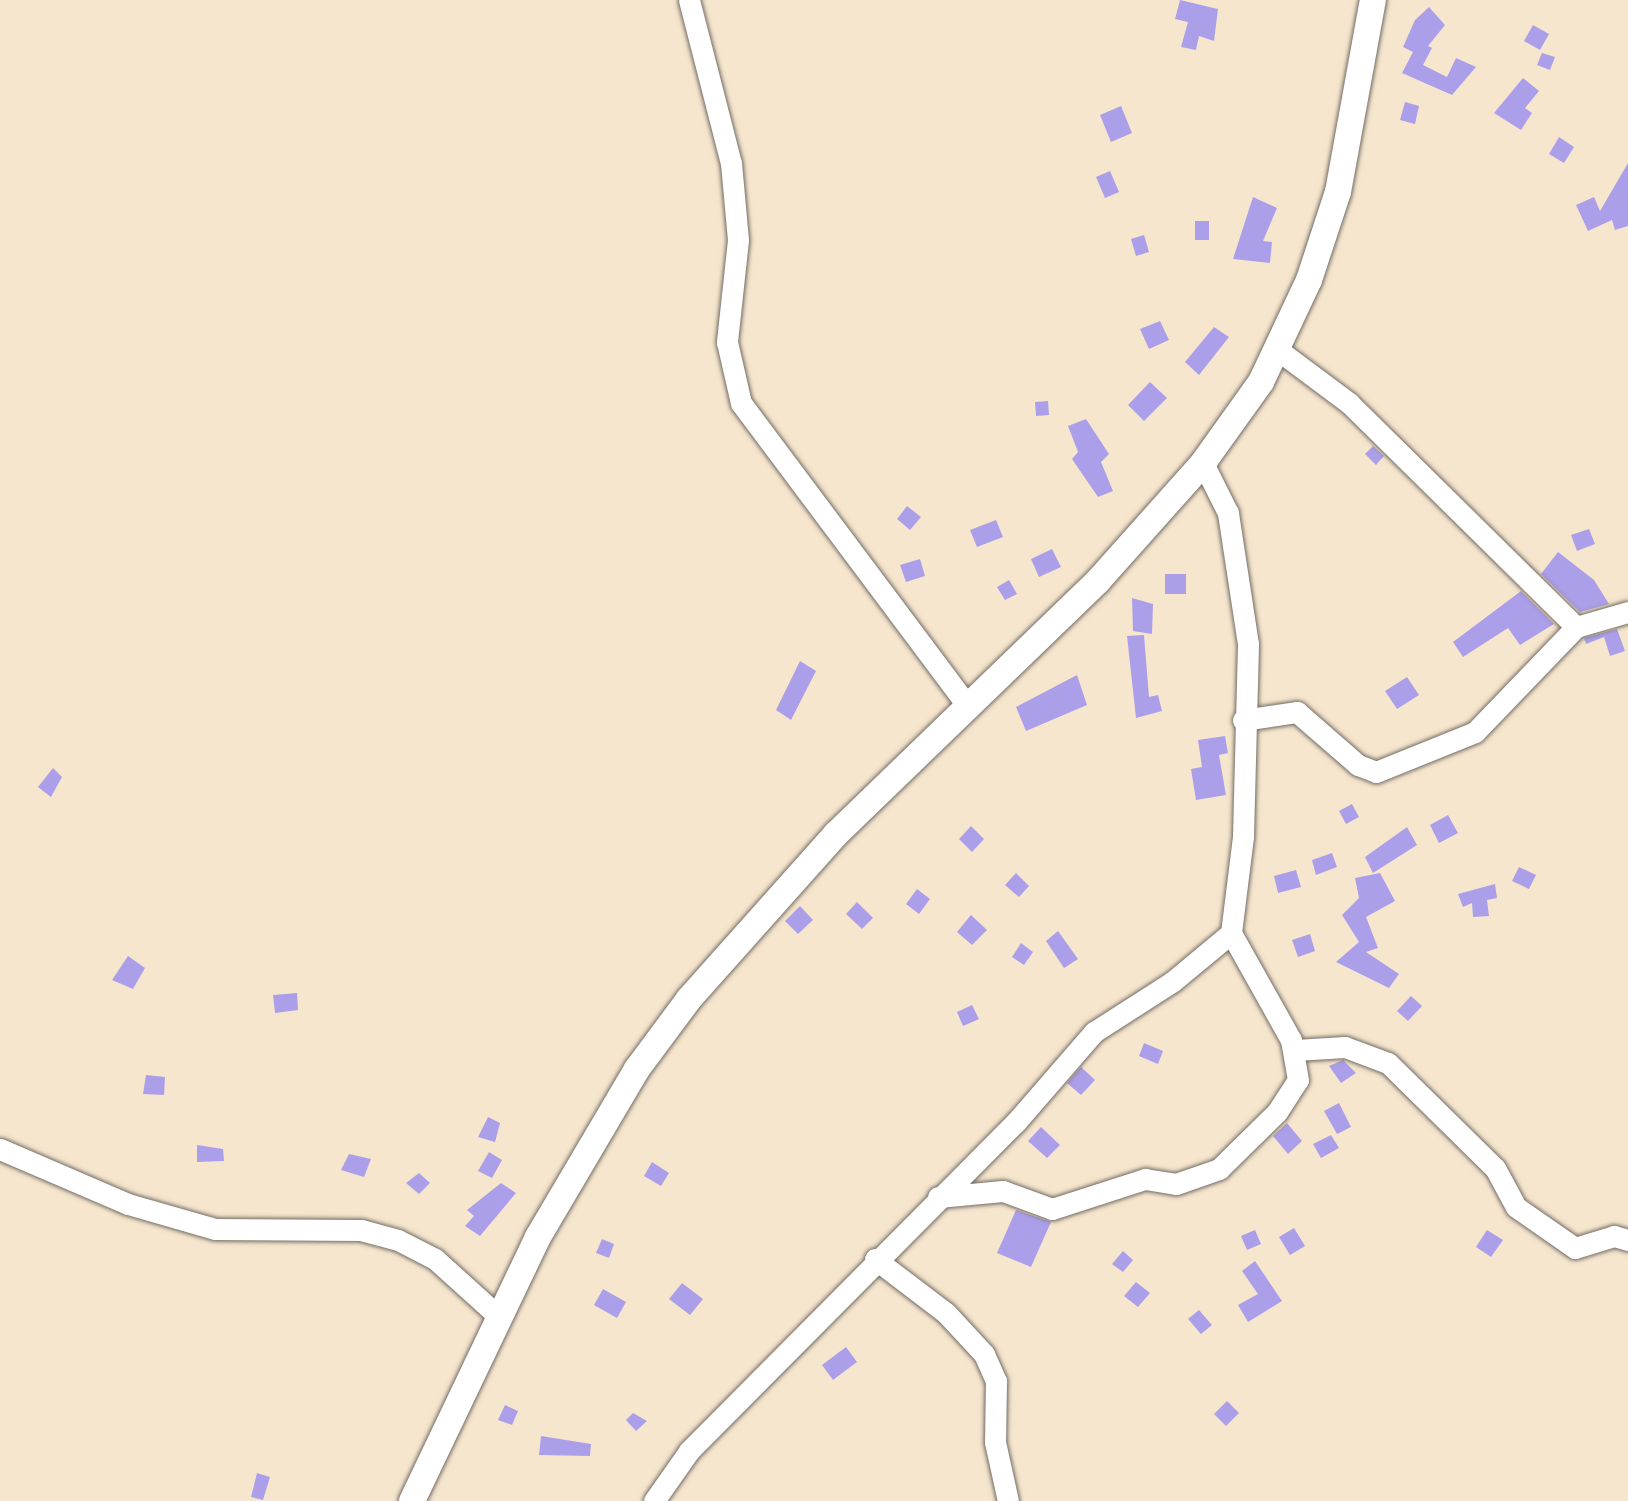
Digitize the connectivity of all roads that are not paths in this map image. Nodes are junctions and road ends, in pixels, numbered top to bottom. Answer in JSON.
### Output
{"nodes":[{"id":1,"x":689,"y":0,"type":"edge"},
{"id":2,"x":1373,"y":0,"type":"edge"},
{"id":3,"x":1279,"y":350,"type":"junction"},
{"id":4,"x":1203,"y":463,"type":"junction"},
{"id":5,"x":1628,"y":612,"type":"edge"},
{"id":6,"x":1576,"y":627,"type":"junction"},
{"id":7,"x":968,"y":706,"type":"junction"},
{"id":8,"x":1243,"y":720,"type":"junction"},
{"id":9,"x":1231,"y":933,"type":"junction"},
{"id":10,"x":1295,"y":1050,"type":"junction"},
{"id":11,"x":0,"y":1149,"type":"edge"},
{"id":12,"x":938,"y":1197,"type":"junction"},
{"id":13,"x":1628,"y":1240,"type":"edge"},
{"id":14,"x":875,"y":1259,"type":"junction"},
{"id":15,"x":497,"y":1315,"type":"junction"},
{"id":16,"x":412,"y":1501,"type":"edge"},
{"id":17,"x":654,"y":1501,"type":"edge"},
{"id":18,"x":1008,"y":1501,"type":"edge"}],
"edges":[{"from":1,"to":7,"type":"street"},
{"from":2,"to":3,"type":"main road"},
{"from":3,"to":4,"type":"main road"},
{"from":3,"to":6,"type":"street"},
{"from":4,"to":7,"type":"main road"},
{"from":4,"to":8,"type":"street"},
{"from":5,"to":6,"type":"street"},
{"from":6,"to":8,"type":"street"},
{"from":7,"to":15,"type":"main road"},
{"from":8,"to":9,"type":"street"},
{"from":9,"to":10,"type":"street"},
{"from":9,"to":12,"type":"street"},
{"from":10,"to":12,"type":"street"},
{"from":10,"to":13,"type":"street"},
{"from":11,"to":15,"type":"street"},
{"from":12,"to":14,"type":"street"},
{"from":14,"to":17,"type":"street"},
{"from":14,"to":18,"type":"street"},
{"from":15,"to":16,"type":"main road"}]}
